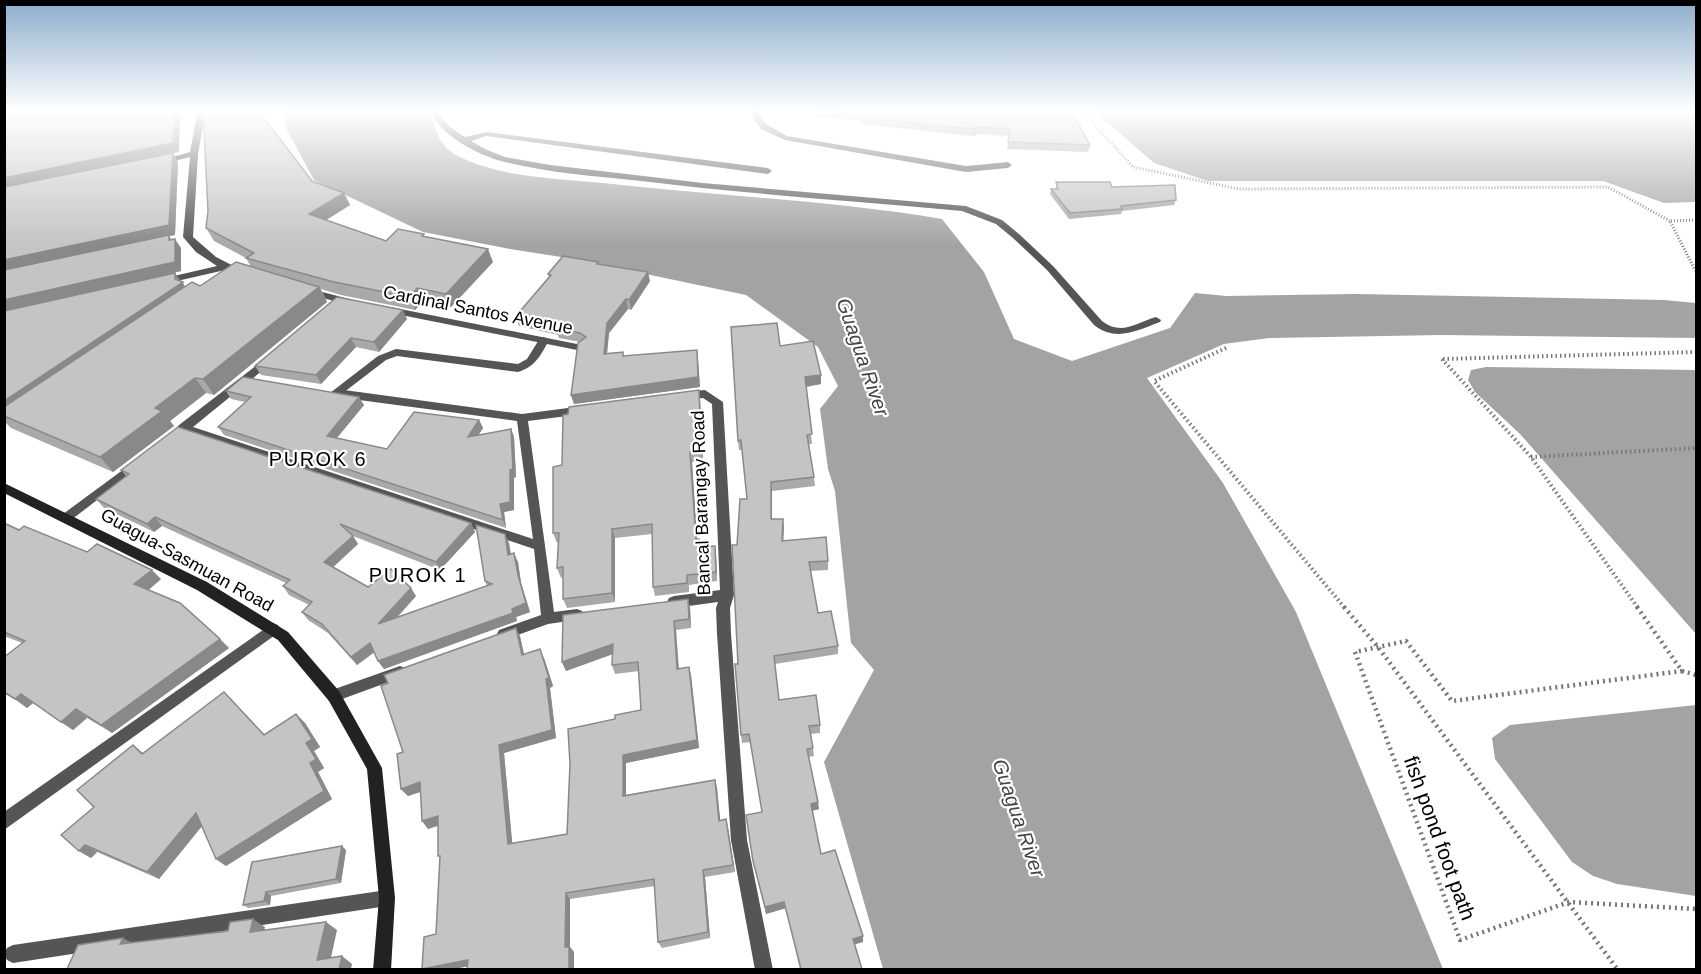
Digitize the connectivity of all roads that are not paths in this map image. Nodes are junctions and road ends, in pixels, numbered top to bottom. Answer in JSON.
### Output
{"nodes":[{"id":1,"x":187,"y":155,"type":"edge"},
{"id":2,"x":194,"y":155,"type":"edge"},
{"id":3,"x":489,"y":155,"type":"edge"},
{"id":4,"x":650,"y":155,"type":"edge"},
{"id":5,"x":886,"y":155,"type":"edge"},
{"id":6,"x":149,"y":163,"type":"edge"},
{"id":7,"x":1008,"y":165,"type":"dead end"},
{"id":8,"x":768,"y":171,"type":"dead end"},
{"id":9,"x":188,"y":237,"type":"junction"},
{"id":10,"x":177,"y":239,"type":"edge"},
{"id":11,"x":229,"y":268,"type":"junction"},
{"id":12,"x":249,"y":275,"type":"edge"},
{"id":13,"x":155,"y":282,"type":"edge"},
{"id":14,"x":214,"y":282,"type":"edge"},
{"id":15,"x":305,"y":291,"type":"edge"},
{"id":16,"x":362,"y":304,"type":"edge"},
{"id":17,"x":384,"y":309,"type":"edge"},
{"id":18,"x":1156,"y":320,"type":"dead end"},
{"id":19,"x":544,"y":340,"type":"junction"},
{"id":20,"x":582,"y":348,"type":"edge"},
{"id":21,"x":280,"y":350,"type":"edge"},
{"id":22,"x":675,"y":397,"type":"edge"},
{"id":23,"x":593,"y":408,"type":"edge"},
{"id":24,"x":522,"y":418,"type":"junction"},
{"id":25,"x":148,"y":456,"type":"edge"},
{"id":26,"x":4,"y":487,"type":"edge"},
{"id":27,"x":67,"y":517,"type":"junction"},
{"id":28,"x":540,"y":546,"type":"junction"},
{"id":29,"x":727,"y":595,"type":"junction"},
{"id":30,"x":660,"y":604,"type":"edge"},
{"id":31,"x":593,"y":613,"type":"edge"},
{"id":32,"x":548,"y":618,"type":"junction"},
{"id":33,"x":273,"y":629,"type":"junction"},
{"id":34,"x":492,"y":639,"type":"edge"},
{"id":35,"x":413,"y":667,"type":"edge"},
{"id":36,"x":334,"y":696,"type":"junction"},
{"id":37,"x":4,"y":822,"type":"edge"},
{"id":38,"x":387,"y":898,"type":"junction"},
{"id":39,"x":13,"y":954,"type":"dead end"},
{"id":40,"x":382,"y":969,"type":"edge"},
{"id":41,"x":764,"y":969,"type":"edge"}],
"edges":[{"from":1,"to":6,"type":"street"},
{"from":2,"to":9,"type":"street"},
{"from":3,"to":18,"type":"street"},
{"from":4,"to":8,"type":"street"},
{"from":5,"to":7,"type":"street"},
{"from":9,"to":10,"type":"street"},
{"from":9,"to":11,"type":"street"},
{"from":11,"to":12,"type":"street"},
{"from":11,"to":13,"type":"street"},
{"from":11,"to":14,"type":"street"},
{"from":15,"to":16,"type":"street","name":"Cardinal Santos Avenue"},
{"from":17,"to":19,"type":"street","name":"Cardinal Santos Avenue"},
{"from":19,"to":20,"type":"street","name":"Cardinal Santos Avenue"},
{"from":19,"to":24,"type":"street"},
{"from":21,"to":28,"type":"street"},
{"from":22,"to":29,"type":"street","name":"Bancal Barangay Road"},
{"from":23,"to":24,"type":"street"},
{"from":24,"to":28,"type":"street"},
{"from":25,"to":27,"type":"street"},
{"from":26,"to":27,"type":"main road","name":"Guagua-Sasmuan Road"},
{"from":27,"to":33,"type":"main road","name":"Guagua-Sasmuan Road"},
{"from":28,"to":32,"type":"street"},
{"from":29,"to":30,"type":"street"},
{"from":29,"to":41,"type":"street","name":"Bancal Barangay Road"},
{"from":31,"to":32,"type":"street"},
{"from":32,"to":34,"type":"street"},
{"from":33,"to":36,"type":"main road","name":"Guagua-Sasmuan Road"},
{"from":33,"to":37,"type":"street"},
{"from":35,"to":36,"type":"street"},
{"from":36,"to":38,"type":"main road","name":"Guagua-Sasmuan Road"},
{"from":38,"to":39,"type":"street"},
{"from":38,"to":40,"type":"main road","name":"Guagua-Sasmuan Road"}]}
